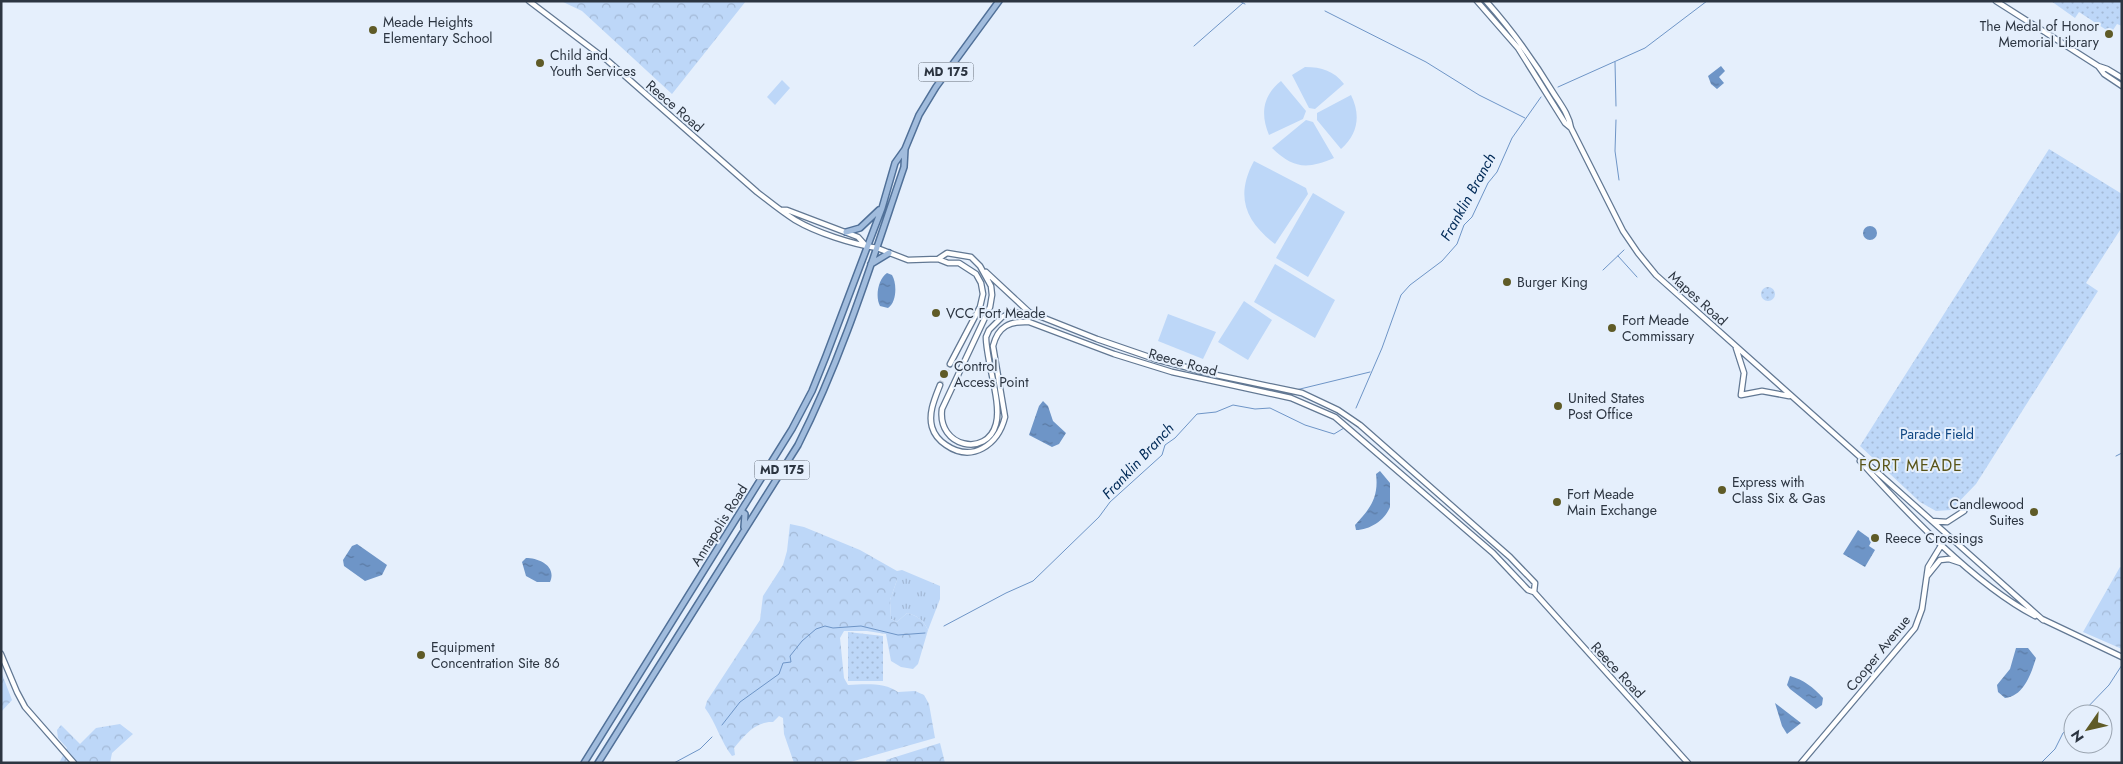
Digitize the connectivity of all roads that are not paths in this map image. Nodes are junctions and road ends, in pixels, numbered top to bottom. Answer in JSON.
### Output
{"nodes":[{"id":1,"x":529,"y":1,"type":"edge"},
{"id":2,"x":999,"y":1,"type":"edge"},
{"id":3,"x":1477,"y":1,"type":"edge"},
{"id":4,"x":1486,"y":1,"type":"edge"},
{"id":5,"x":1996,"y":1,"type":"edge"},
{"id":6,"x":2098,"y":66,"type":"junction"},
{"id":7,"x":2122,"y":78,"type":"edge"},
{"id":8,"x":2122,"y":86,"type":"edge"},
{"id":9,"x":1571,"y":128,"type":"junction"},
{"id":10,"x":905,"y":149,"type":"junction"},
{"id":11,"x":882,"y":208,"type":"junction"},
{"id":12,"x":782,"y":210,"type":"junction"},
{"id":13,"x":846,"y":232,"type":"junction"},
{"id":14,"x":867,"y":246,"type":"junction"},
{"id":15,"x":877,"y":248,"type":"junction"},
{"id":16,"x":889,"y":253,"type":"junction"},
{"id":17,"x":938,"y":259,"type":"junction"},
{"id":18,"x":871,"y":264,"type":"junction"},
{"id":19,"x":985,"y":272,"type":"junction"},
{"id":20,"x":1029,"y":312,"type":"junction"},
{"id":21,"x":1735,"y":347,"type":"junction"},
{"id":22,"x":950,"y":364,"type":"tunnel mouth"},
{"id":23,"x":940,"y":385,"type":"tunnel mouth"},
{"id":24,"x":1791,"y":397,"type":"junction"},
{"id":25,"x":1852,"y":451,"type":"junction"},
{"id":26,"x":1964,"y":510,"type":"dead end"},
{"id":27,"x":741,"y":511,"type":"junction"},
{"id":28,"x":1930,"y":520,"type":"junction"},
{"id":29,"x":744,"y":530,"type":"junction"},
{"id":30,"x":1942,"y":544,"type":"junction"},
{"id":31,"x":1964,"y":564,"type":"junction"},
{"id":32,"x":1926,"y":577,"type":"junction"},
{"id":33,"x":1534,"y":592,"type":"junction"},
{"id":34,"x":2043,"y":620,"type":"junction"},
{"id":35,"x":1,"y":654,"type":"edge"},
{"id":36,"x":2122,"y":657,"type":"edge"},
{"id":37,"x":74,"y":763,"type":"edge"},
{"id":38,"x":584,"y":763,"type":"edge"},
{"id":39,"x":598,"y":763,"type":"edge"},
{"id":40,"x":1688,"y":763,"type":"edge"},
{"id":41,"x":1801,"y":763,"type":"edge"}],
"edges":[{"from":1,"to":12,"type":"street","name":"Reece Road"},
{"from":2,"to":10,"type":"main road","name":"Annapolis Road","number":"MD 175"},
{"from":3,"to":9,"type":"street","name":"Mapes Road"},
{"from":4,"to":9,"type":"street","name":"Mapes Road"},
{"from":5,"to":6,"type":"street"},
{"from":6,"to":7,"type":"street"},
{"from":6,"to":8,"type":"street"},
{"from":9,"to":21,"type":"street","name":"Mapes Road"},
{"from":10,"to":11,"type":"main road","name":"Annapolis Road","number":"MD 175"},
{"from":10,"to":15,"type":"main road","name":"Annapolis Road","number":"MD 175"},
{"from":11,"to":13,"type":"main road"},
{"from":11,"to":14,"type":"main road","name":"Annapolis Road","number":"MD 175"},
{"from":12,"to":13,"type":"street","name":"Reece Road"},
{"from":12,"to":14,"type":"street","name":"Reece Road"},
{"from":13,"to":14,"type":"street","name":"Reece Road"},
{"from":14,"to":15,"type":"street","name":"Reece Road"},
{"from":14,"to":27,"type":"main road","name":"Annapolis Road","number":"MD 175"},
{"from":15,"to":16,"type":"street","name":"Reece Road"},
{"from":15,"to":18,"type":"main road","name":"Annapolis Road","number":"MD 175"},
{"from":16,"to":17,"type":"street","name":"Reece Road"},
{"from":16,"to":18,"type":"main road"},
{"from":17,"to":19,"type":"street","name":"Reece Road"},
{"from":17,"to":22,"type":"street","name":"Reece Road"},
{"from":18,"to":29,"type":"main road","name":"Annapolis Road","number":"MD 175"},
{"from":19,"to":20,"type":"street","name":"Reece Road"},
{"from":19,"to":20,"type":"street"},
{"from":20,"to":33,"type":"street","name":"Reece Road"},
{"from":21,"to":24,"type":"street","name":"Mapes Road"},
{"from":21,"to":24,"type":"street"},
{"from":23,"to":33,"type":"street","name":"Reece Road"},
{"from":24,"to":25,"type":"street","name":"Mapes Road"},
{"from":25,"to":28,"type":"street","name":"Mapes Road"},
{"from":25,"to":30,"type":"street","name":"Mapes Road"},
{"from":26,"to":28,"type":"street"},
{"from":27,"to":29,"type":"main road"},
{"from":27,"to":38,"type":"main road","name":"Annapolis Road","number":"MD 175"},
{"from":28,"to":34,"type":"street","name":"Mapes Road"},
{"from":29,"to":39,"type":"main road","name":"Annapolis Road","number":"MD 175"},
{"from":30,"to":31,"type":"street","name":"Mapes Road"},
{"from":30,"to":32,"type":"street","name":"Cooper Avenue"},
{"from":31,"to":32,"type":"street"},
{"from":31,"to":34,"type":"street","name":"Mapes Road"},
{"from":32,"to":41,"type":"street","name":"Cooper Avenue"},
{"from":33,"to":40,"type":"street","name":"Reece Road"},
{"from":34,"to":36,"type":"street","name":"Mapes Road"},
{"from":35,"to":37,"type":"street"}]}
